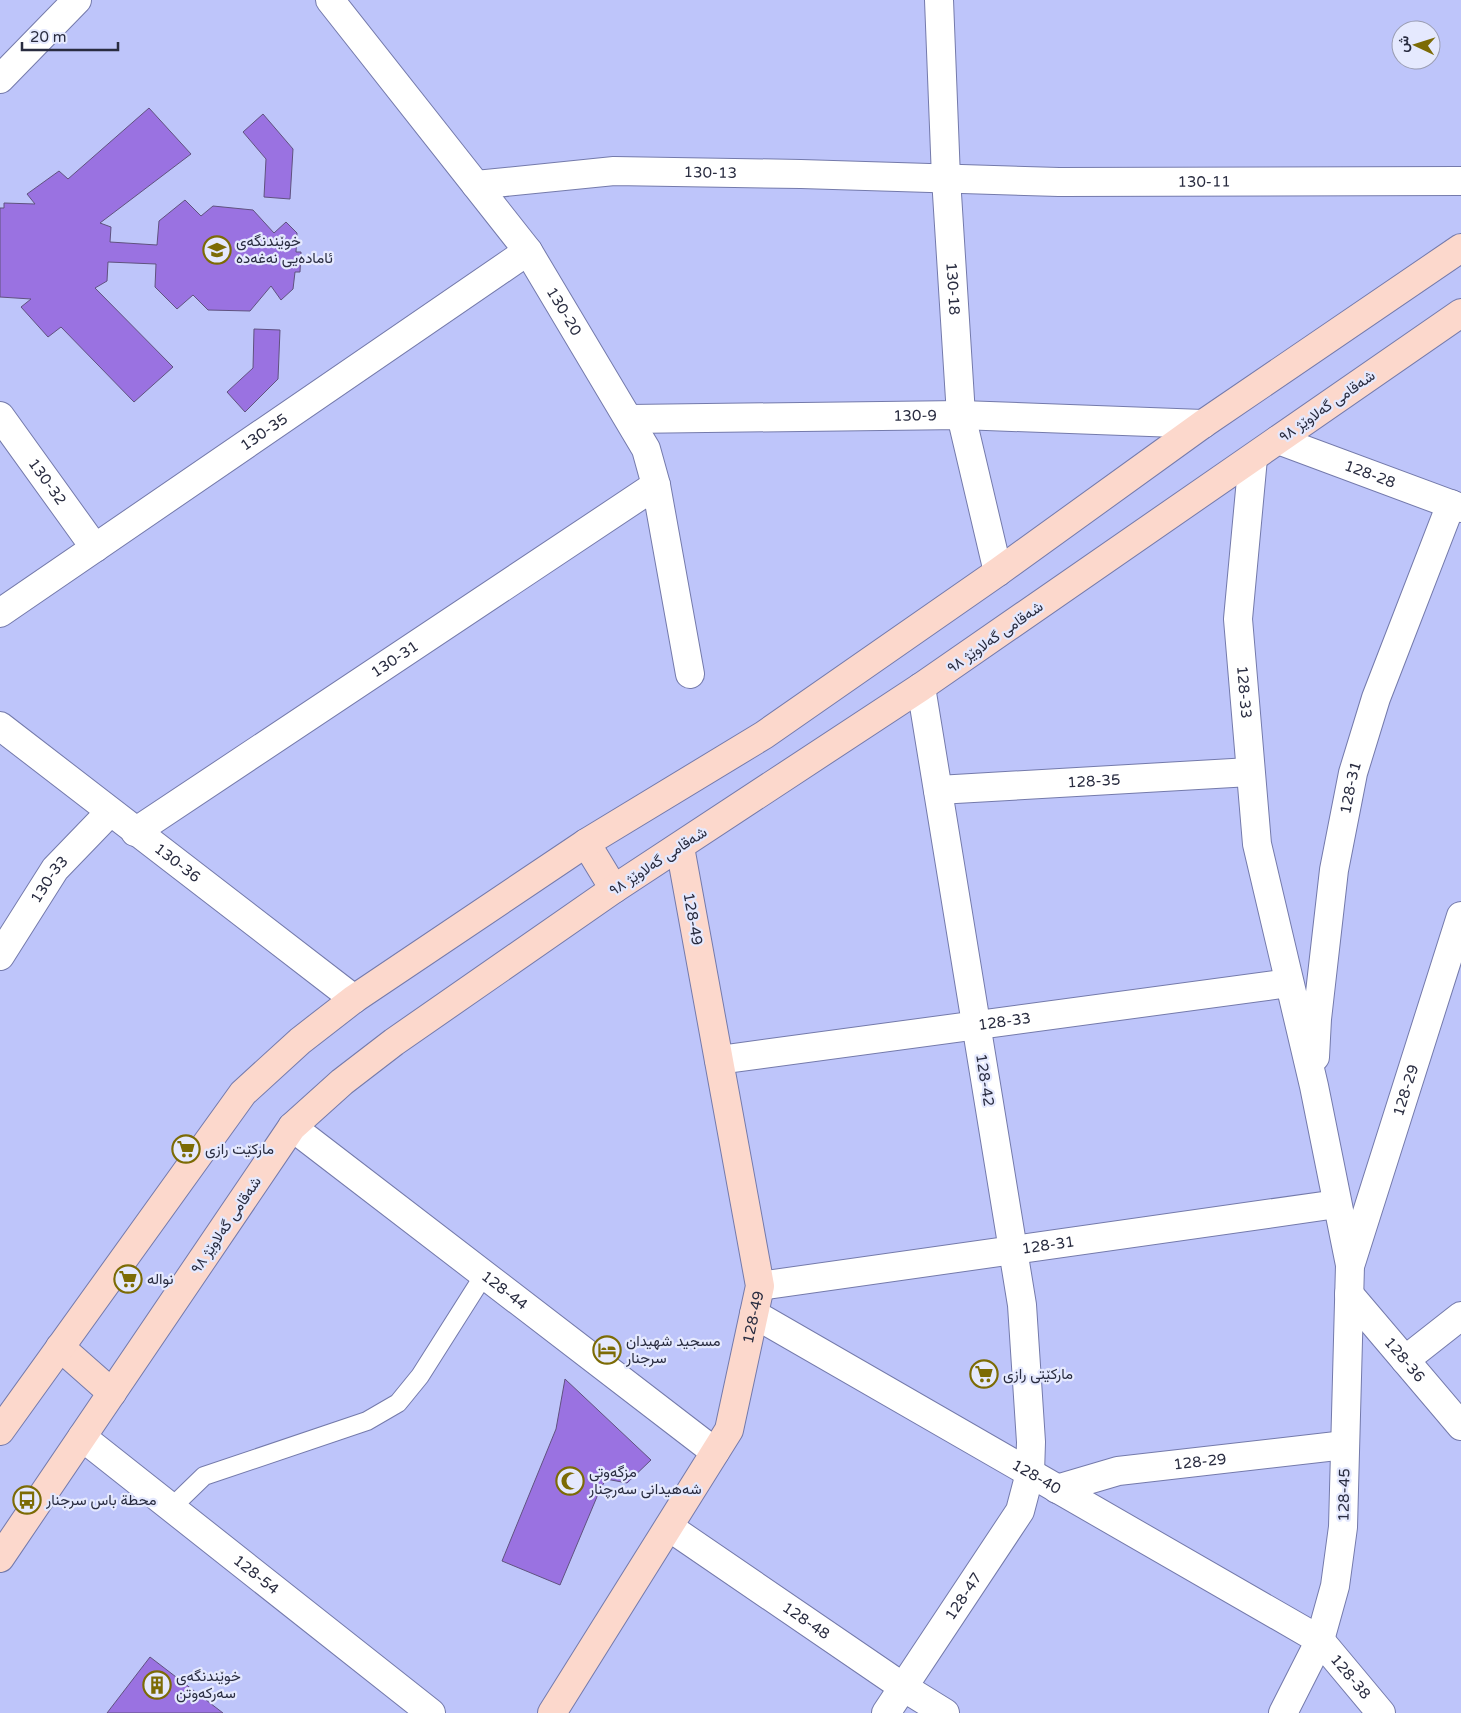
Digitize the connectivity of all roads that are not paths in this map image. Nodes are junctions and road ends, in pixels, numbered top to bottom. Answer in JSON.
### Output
{"nodes":[{"id":1,"x":77,"y":0,"type":"edge"},
{"id":2,"x":330,"y":0,"type":"edge"},
{"id":3,"x":939,"y":0,"type":"edge"},
{"id":4,"x":0,"y":79,"type":"edge"},
{"id":5,"x":946,"y":178,"type":"junction"},
{"id":6,"x":1461,"y":181,"type":"edge"},
{"id":7,"x":476,"y":185,"type":"junction"},
{"id":8,"x":1461,"y":248,"type":"edge"},
{"id":9,"x":528,"y":251,"type":"junction"},
{"id":10,"x":1461,"y":313,"type":"edge"},
{"id":11,"x":961,"y":415,"type":"junction"},
{"id":12,"x":0,"y":416,"type":"edge"},
{"id":13,"x":629,"y":419,"type":"junction"},
{"id":14,"x":1203,"y":424,"type":"junction"},
{"id":15,"x":1278,"y":440,"type":"junction"},
{"id":16,"x":1253,"y":458,"type":"junction"},
{"id":17,"x":656,"y":485,"type":"junction"},
{"id":18,"x":1456,"y":506,"type":"edge"},
{"id":19,"x":95,"y":548,"type":"junction"},
{"id":20,"x":998,"y":572,"type":"junction"},
{"id":21,"x":0,"y":613,"type":"edge"},
{"id":22,"x":690,"y":674,"type":"dead end"},
{"id":23,"x":921,"y":687,"type":"junction"},
{"id":24,"x":0,"y":726,"type":"edge"},
{"id":25,"x":1250,"y":772,"type":"junction"},
{"id":26,"x":938,"y":790,"type":"junction"},
{"id":27,"x":110,"y":812,"type":"junction"},
{"id":28,"x":135,"y":832,"type":"junction"},
{"id":29,"x":586,"y":843,"type":"junction"},
{"id":30,"x":680,"y":847,"type":"junction"},
{"id":31,"x":614,"y":889,"type":"junction"},
{"id":32,"x":1461,"y":916,"type":"edge"},
{"id":33,"x":0,"y":956,"type":"edge"},
{"id":34,"x":1289,"y":983,"type":"junction"},
{"id":35,"x":354,"y":999,"type":"junction"},
{"id":36,"x":976,"y":1025,"type":"junction"},
{"id":37,"x":719,"y":1060,"type":"junction"},
{"id":38,"x":1314,"y":1086,"type":"junction"},
{"id":39,"x":292,"y":1127,"type":"junction"},
{"id":40,"x":1337,"y":1204,"type":"junction"},
{"id":41,"x":1013,"y":1250,"type":"junction"},
{"id":42,"x":1350,"y":1265,"type":"junction"},
{"id":43,"x":484,"y":1275,"type":"junction"},
{"id":44,"x":760,"y":1286,"type":"junction"},
{"id":45,"x":1349,"y":1294,"type":"junction"},
{"id":46,"x":754,"y":1314,"type":"junction"},
{"id":47,"x":1461,"y":1316,"type":"edge"},
{"id":48,"x":60,"y":1347,"type":"junction"},
{"id":49,"x":1405,"y":1360,"type":"junction"},
{"id":50,"x":112,"y":1393,"type":"junction"},
{"id":51,"x":1461,"y":1426,"type":"edge"},
{"id":52,"x":0,"y":1431,"type":"edge"},
{"id":53,"x":82,"y":1437,"type":"junction"},
{"id":54,"x":1344,"y":1445,"type":"junction"},
{"id":55,"x":715,"y":1452,"type":"junction"},
{"id":56,"x":1030,"y":1474,"type":"junction"},
{"id":57,"x":1057,"y":1488,"type":"junction"},
{"id":58,"x":171,"y":1508,"type":"junction"},
{"id":59,"x":669,"y":1527,"type":"junction"},
{"id":60,"x":0,"y":1558,"type":"edge"},
{"id":61,"x":1320,"y":1640,"type":"junction"},
{"id":62,"x":903,"y":1687,"type":"junction"},
{"id":63,"x":431,"y":1713,"type":"edge"},
{"id":64,"x":552,"y":1713,"type":"edge"},
{"id":65,"x":886,"y":1713,"type":"edge"},
{"id":66,"x":944,"y":1713,"type":"edge"},
{"id":67,"x":1284,"y":1713,"type":"edge"},
{"id":68,"x":1381,"y":1713,"type":"edge"}],
"edges":[{"from":1,"to":4,"type":"street"},
{"from":2,"to":7,"type":"street","name":"130-20"},
{"from":3,"to":5,"type":"street","name":"130-18"},
{"from":5,"to":6,"type":"street","name":"130-11"},
{"from":5,"to":7,"type":"street","name":"130-13"},
{"from":5,"to":11,"type":"street","name":"130-18"},
{"from":7,"to":9,"type":"street","name":"130-20"},
{"from":8,"to":14,"type":"main road"},
{"from":9,"to":13,"type":"street","name":"130-20"},
{"from":9,"to":19,"type":"street","name":"130-35"},
{"from":10,"to":15,"type":"main road","name":"شەقامی گەلاوێژ ٩٨"},
{"from":11,"to":13,"type":"street","name":"130-9"},
{"from":11,"to":14,"type":"street","name":"130-9"},
{"from":11,"to":20,"type":"street","name":"130-18"},
{"from":12,"to":19,"type":"street","name":"130-32"},
{"from":13,"to":17,"type":"street","name":"130-20"},
{"from":14,"to":20,"type":"main road"},
{"from":15,"to":16,"type":"main road","name":"شەقامی گەلاوێژ ٩٨"},
{"from":15,"to":18,"type":"street","name":"128-28"},
{"from":16,"to":23,"type":"main road","name":"شەقامی گەلاوێژ ٩٨"},
{"from":16,"to":25,"type":"street","name":"128-33"},
{"from":17,"to":22,"type":"street","name":"130-20"},
{"from":17,"to":28,"type":"street","name":"130-31"},
{"from":18,"to":38,"type":"street","name":"128-31"},
{"from":19,"to":21,"type":"street","name":"130-35"},
{"from":20,"to":29,"type":"main road"},
{"from":23,"to":26,"type":"street","name":"128-42"},
{"from":23,"to":30,"type":"main road","name":"شەقامی گەلاوێژ ٩٨"},
{"from":24,"to":27,"type":"street","name":"130-36"},
{"from":25,"to":26,"type":"street","name":"128-35"},
{"from":25,"to":34,"type":"street","name":"128-33"},
{"from":26,"to":36,"type":"street","name":"128-42"},
{"from":27,"to":28,"type":"street","name":"130-36"},
{"from":27,"to":33,"type":"street","name":"130-33"},
{"from":28,"to":35,"type":"street","name":"130-36"},
{"from":29,"to":31,"type":"main road"},
{"from":29,"to":35,"type":"main road"},
{"from":30,"to":31,"type":"main road","name":"شەقامی گەلاوێژ ٩٨"},
{"from":30,"to":37,"type":"main road","name":"128-49"},
{"from":31,"to":39,"type":"main road","name":"شەقامی گەلاوێژ ٩٨"},
{"from":32,"to":42,"type":"street","name":"128-29"},
{"from":34,"to":36,"type":"street","name":"128-33"},
{"from":34,"to":38,"type":"street","name":"128-33"},
{"from":35,"to":48,"type":"main road"},
{"from":36,"to":37,"type":"street","name":"128-33"},
{"from":36,"to":41,"type":"street","name":"128-42"},
{"from":37,"to":44,"type":"main road","name":"128-49"},
{"from":38,"to":40,"type":"street","name":"128-33"},
{"from":39,"to":43,"type":"street","name":"128-44"},
{"from":39,"to":50,"type":"main road","name":"شەقامی گەلاوێژ ٩٨"},
{"from":40,"to":41,"type":"street","name":"128-31"},
{"from":40,"to":42,"type":"street","name":"128-33"},
{"from":41,"to":44,"type":"street","name":"128-31"},
{"from":41,"to":56,"type":"street","name":"128-42"},
{"from":42,"to":45,"type":"street","name":"128-45"},
{"from":43,"to":55,"type":"street","name":"128-44"},
{"from":43,"to":58,"type":"lane"},
{"from":44,"to":46,"type":"main road","name":"128-49"},
{"from":45,"to":49,"type":"street","name":"128-36"},
{"from":45,"to":54,"type":"street","name":"128-45"},
{"from":46,"to":55,"type":"main road","name":"128-49"},
{"from":46,"to":56,"type":"street","name":"128-40"},
{"from":47,"to":49,"type":"street"},
{"from":48,"to":50,"type":"main road"},
{"from":48,"to":52,"type":"main road"},
{"from":49,"to":51,"type":"street","name":"128-36"},
{"from":50,"to":53,"type":"main road","name":"شەقامی گەلاوێژ ٩٨"},
{"from":53,"to":58,"type":"street","name":"128-54"},
{"from":53,"to":60,"type":"main road","name":"شەقامی گەلاوێژ ٩٨"},
{"from":54,"to":57,"type":"street","name":"128-29"},
{"from":54,"to":61,"type":"street","name":"128-45"},
{"from":55,"to":59,"type":"main road","name":"128-49"},
{"from":56,"to":57,"type":"street","name":"128-40"},
{"from":56,"to":62,"type":"street","name":"128-47"},
{"from":57,"to":61,"type":"street","name":"128-40"},
{"from":58,"to":63,"type":"street","name":"128-54"},
{"from":59,"to":62,"type":"street","name":"128-48"},
{"from":59,"to":64,"type":"main road","name":"128-49"},
{"from":61,"to":67,"type":"street","name":"128-45"},
{"from":61,"to":68,"type":"street","name":"128-38"},
{"from":62,"to":65,"type":"street","name":"128-47"},
{"from":62,"to":66,"type":"street","name":"128-48"}]}
